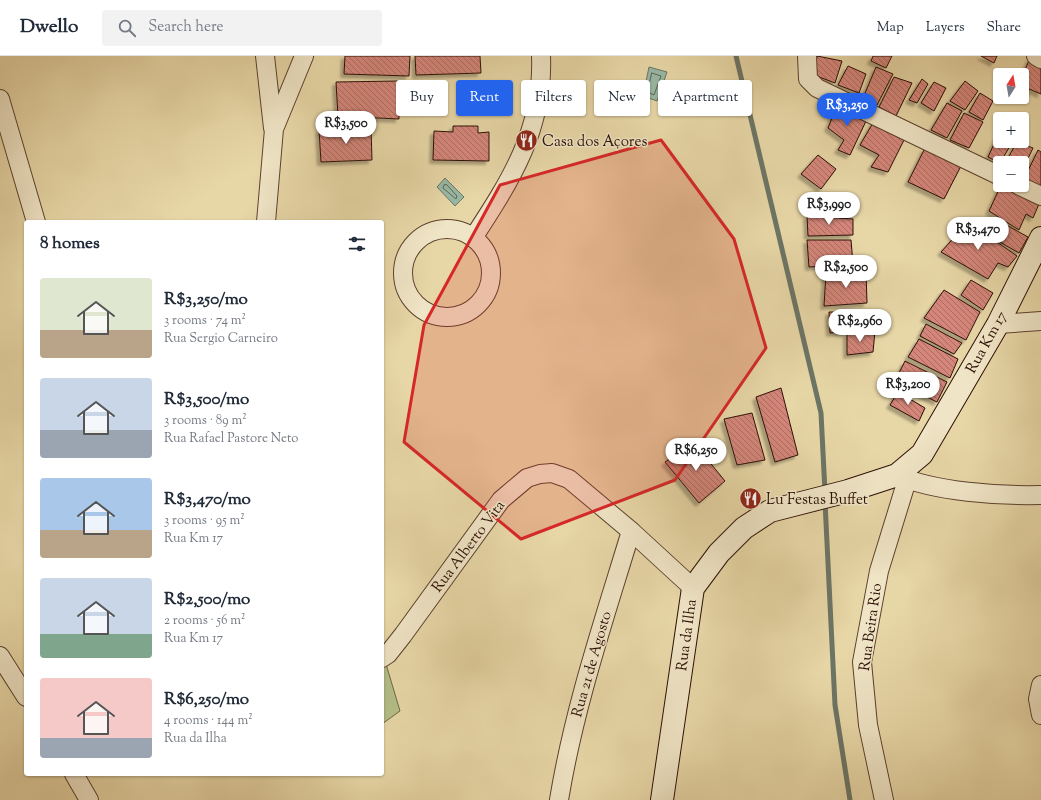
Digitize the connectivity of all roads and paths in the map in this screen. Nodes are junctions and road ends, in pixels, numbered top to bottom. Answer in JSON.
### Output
{"nodes":[{"id":1,"x":265,"y":56,"type":"edge"},
{"id":2,"x":304,"y":56,"type":"edge"},
{"id":3,"x":541,"y":56,"type":"edge"},
{"id":4,"x":807,"y":56,"type":"edge"},
{"id":5,"x":1036,"y":56,"type":"edge"},
{"id":6,"x":1041,"y":59,"type":"edge"},
{"id":7,"x":0,"y":99,"type":"edge"},
{"id":8,"x":274,"y":129,"type":"junction"},
{"id":9,"x":993,"y":173,"type":"edge"},
{"id":10,"x":1029,"y":190,"type":"edge"},
{"id":11,"x":1041,"y":196,"type":"edge"},
{"id":12,"x":35,"y":220,"type":"edge"},
{"id":13,"x":266,"y":220,"type":"edge"},
{"id":14,"x":473,"y":238,"type":"junction"},
{"id":15,"x":1041,"y":238,"type":"edge"},
{"id":16,"x":1041,"y":321,"type":"edge"},
{"id":17,"x":998,"y":324,"type":"junction"},
{"id":18,"x":902,"y":478,"type":"junction"},
{"id":19,"x":848,"y":491,"type":"joint"},
{"id":20,"x":1041,"y":495,"type":"edge"},
{"id":21,"x":631,"y":531,"type":"junction"},
{"id":22,"x":693,"y":588,"type":"junction"},
{"id":23,"x":0,"y":656,"type":"edge"},
{"id":24,"x":384,"y":657,"type":"edge"},
{"id":25,"x":1041,"y":685,"type":"edge"},
{"id":26,"x":24,"y":694,"type":"edge"},
{"id":27,"x":1041,"y":715,"type":"edge"},
{"id":28,"x":75,"y":776,"type":"edge"},
{"id":29,"x":89,"y":800,"type":"edge"},
{"id":30,"x":559,"y":800,"type":"edge"},
{"id":31,"x":662,"y":800,"type":"edge"},
{"id":32,"x":884,"y":800,"type":"edge"}],
"edges":[{"from":1,"to":8,"type":"street"},
{"from":2,"to":8,"type":"street"},
{"from":3,"to":14,"type":"street"},
{"from":4,"to":9,"type":"street"},
{"from":5,"to":6,"type":"street"},
{"from":7,"to":12,"type":"street"},
{"from":8,"to":13,"type":"street"},
{"from":10,"to":11,"type":"street"},
{"from":14,"to":14,"type":"street"},
{"from":15,"to":17,"type":"main road","name":"Rua Km 17"},
{"from":16,"to":17,"type":"street"},
{"from":17,"to":18,"type":"main road","name":"Rua Km 17"},
{"from":18,"to":19,"type":"main road","name":"Rua Km 17"},
{"from":18,"to":20,"type":"street"},
{"from":18,"to":32,"type":"street","name":"Rua Beira Rio"},
{"from":19,"to":22,"type":"main road","name":"Rua da Ilha"},
{"from":21,"to":22,"type":"street","name":"Rua Alberto Vita"},
{"from":21,"to":24,"type":"street","name":"Rua Alberto Vita"},
{"from":21,"to":30,"type":"street","name":"Rua 21 de Agosto"},
{"from":22,"to":31,"type":"main road","name":"Rua da Ilha"},
{"from":23,"to":26,"type":"street"},
{"from":25,"to":27,"type":"street"},
{"from":28,"to":29,"type":"street"}]}
